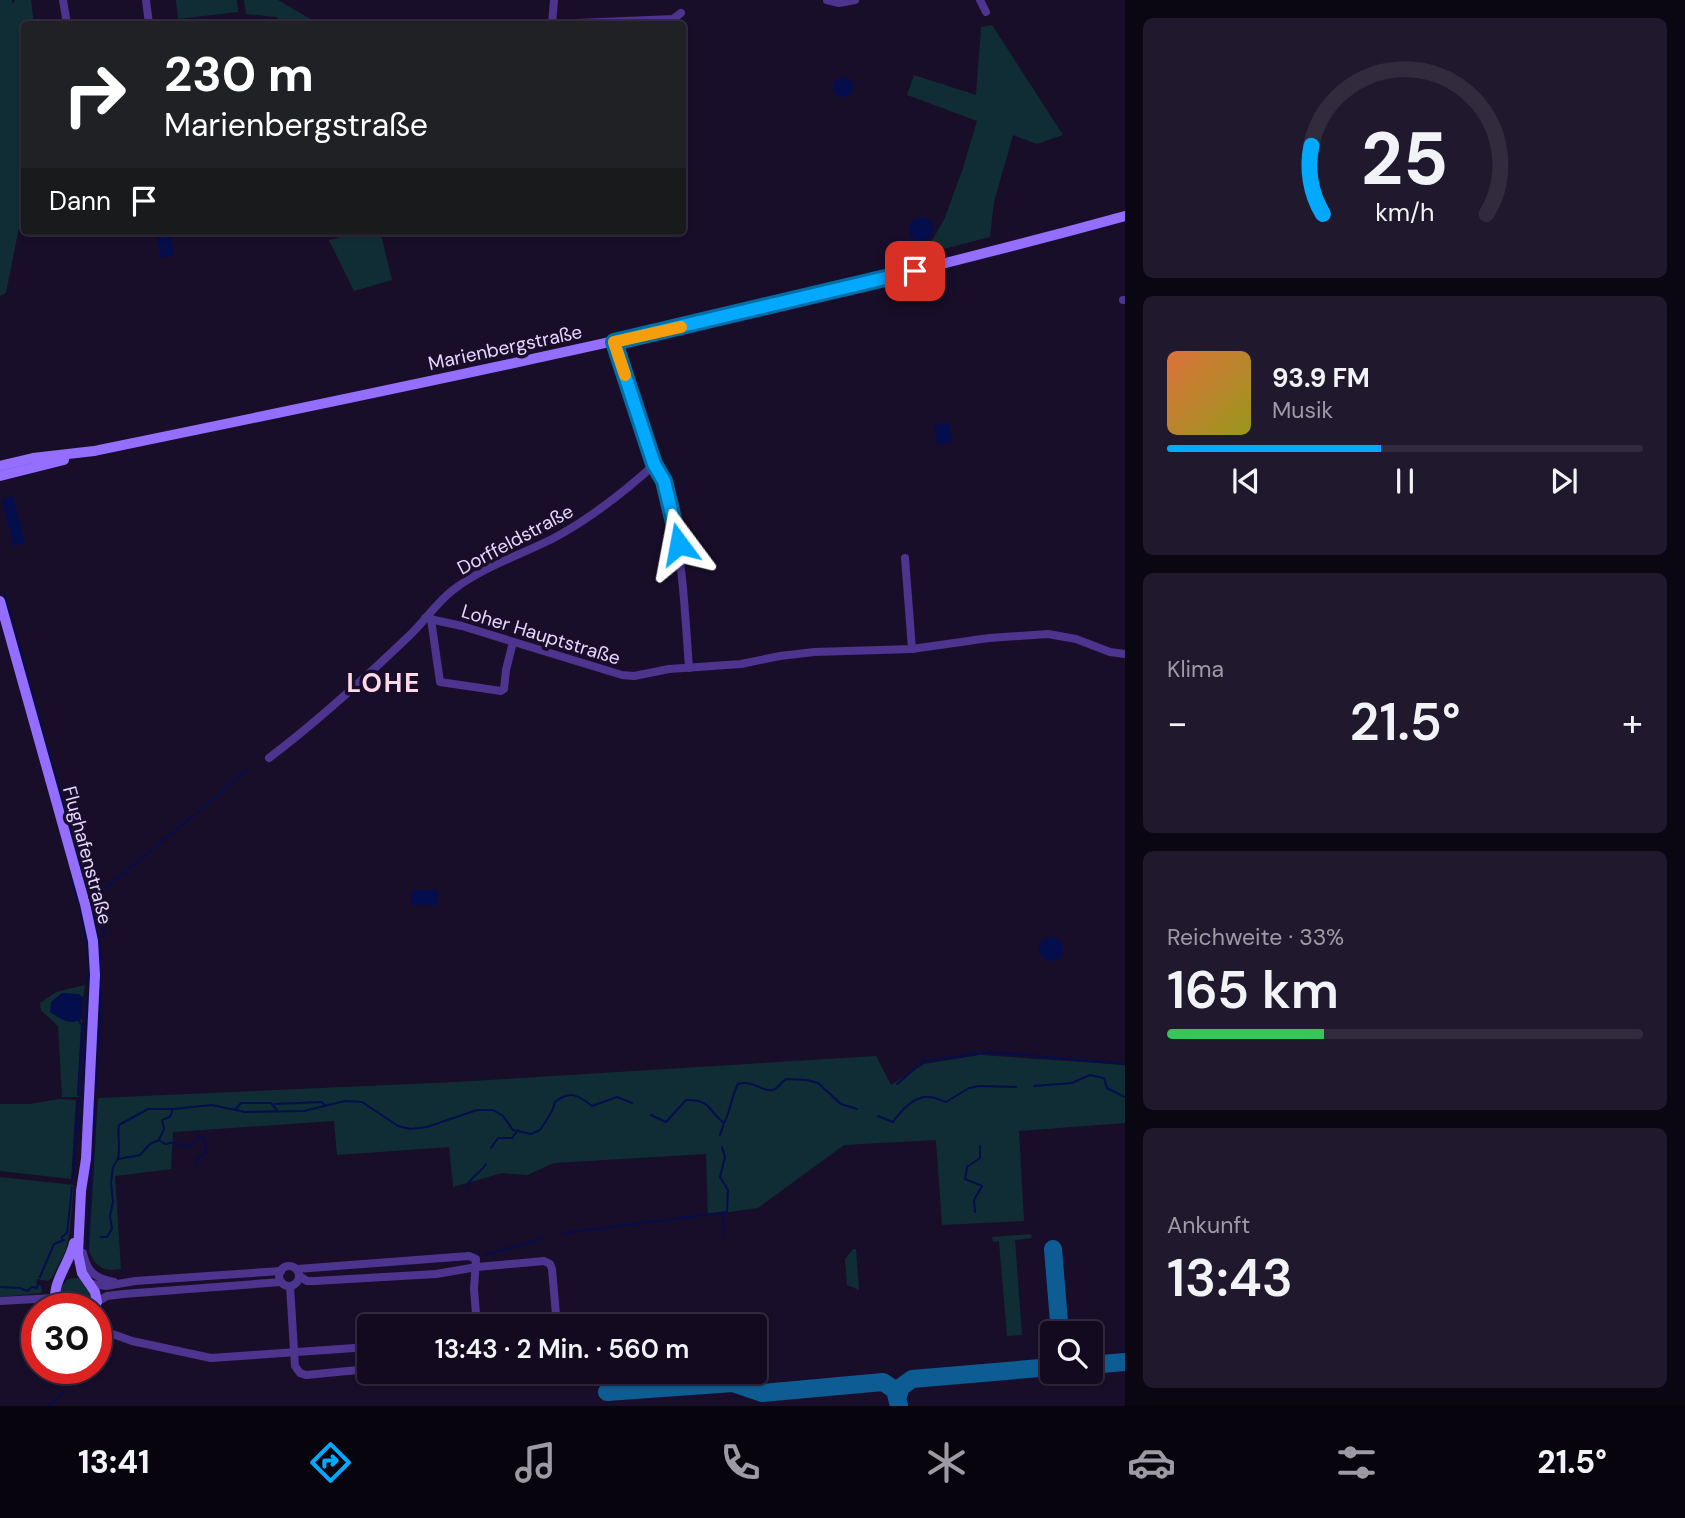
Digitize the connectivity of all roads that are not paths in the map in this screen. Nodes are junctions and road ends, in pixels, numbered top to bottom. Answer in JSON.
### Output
{"nodes":[{"id":1,"x":63,"y":0,"type":"edge"},
{"id":2,"x":146,"y":0,"type":"edge"},
{"id":3,"x":554,"y":0,"type":"edge"},
{"id":4,"x":827,"y":0,"type":"edge"},
{"id":5,"x":855,"y":0,"type":"edge"},
{"id":6,"x":980,"y":0,"type":"edge"},
{"id":7,"x":986,"y":12,"type":"dead end"},
{"id":8,"x":681,"y":13,"type":"dead end"},
{"id":9,"x":66,"y":21,"type":"edge"},
{"id":10,"x":149,"y":21,"type":"edge"},
{"id":11,"x":552,"y":21,"type":"edge"},
{"id":12,"x":625,"y":21,"type":"edge"},
{"id":13,"x":1125,"y":216,"type":"edge"},
{"id":14,"x":614,"y":342,"type":"junction"},
{"id":15,"x":93,"y":451,"type":"junction"},
{"id":16,"x":654,"y":464,"type":"junction"},
{"id":17,"x":0,"y":466,"type":"edge"},
{"id":18,"x":0,"y":476,"type":"edge"},
{"id":19,"x":905,"y":558,"type":"dead end"},
{"id":20,"x":0,"y":601,"type":"edge"},
{"id":21,"x":428,"y":618,"type":"junction"},
{"id":22,"x":513,"y":642,"type":"junction"},
{"id":23,"x":912,"y":649,"type":"junction"},
{"id":24,"x":1125,"y":654,"type":"edge"},
{"id":25,"x":690,"y":668,"type":"junction"},
{"id":26,"x":269,"y":758,"type":"dead end"},
{"id":27,"x":86,"y":1125,"type":"junction"},
{"id":28,"x":78,"y":1240,"type":"junction"},
{"id":29,"x":477,"y":1267,"type":"junction"},
{"id":30,"x":281,"y":1271,"type":"junction"},
{"id":31,"x":298,"y":1273,"type":"junction"},
{"id":32,"x":89,"y":1282,"type":"junction"},
{"id":33,"x":281,"y":1282,"type":"junction"},
{"id":34,"x":120,"y":1284,"type":"junction"},
{"id":35,"x":57,"y":1286,"type":"junction"},
{"id":36,"x":290,"y":1286,"type":"junction"},
{"id":37,"x":57,"y":1293,"type":"edge"},
{"id":38,"x":92,"y":1293,"type":"edge"},
{"id":39,"x":112,"y":1295,"type":"edge"},
{"id":40,"x":0,"y":1301,"type":"edge"},
{"id":41,"x":21,"y":1302,"type":"edge"},
{"id":42,"x":476,"y":1314,"type":"edge"},
{"id":43,"x":556,"y":1314,"type":"edge"},
{"id":44,"x":112,"y":1333,"type":"edge"},
{"id":45,"x":357,"y":1348,"type":"edge"},
{"id":46,"x":294,"y":1354,"type":"junction"},
{"id":47,"x":357,"y":1371,"type":"edge"}],
"edges":[{"from":1,"to":9,"type":"street"},
{"from":2,"to":10,"type":"street"},
{"from":3,"to":11,"type":"street"},
{"from":4,"to":5,"type":"street"},
{"from":6,"to":7,"type":"street"},
{"from":8,"to":12,"type":"street"},
{"from":13,"to":14,"type":"main road","name":"Marienbergstraße"},
{"from":14,"to":15,"type":"main road","name":"Marienbergstraße"},
{"from":14,"to":16,"type":"street"},
{"from":15,"to":17,"type":"main road","name":"Marienbergstraße"},
{"from":15,"to":18,"type":"main road","name":"Marienbergstraße"},
{"from":16,"to":21,"type":"street","name":"Dorffeldstraße"},
{"from":16,"to":25,"type":"street"},
{"from":19,"to":23,"type":"street"},
{"from":20,"to":27,"type":"main road","name":"Flughafenstraße"},
{"from":21,"to":22,"type":"street","name":"Loher Hauptstraße"},
{"from":21,"to":22,"type":"street"},
{"from":21,"to":26,"type":"street","name":"Dorffeldstraße"},
{"from":22,"to":25,"type":"street","name":"Loher Hauptstraße"},
{"from":23,"to":24,"type":"street","name":"Loher Hauptstraße"},
{"from":23,"to":25,"type":"street","name":"Loher Hauptstraße"},
{"from":27,"to":28,"type":"main road","name":"Flughafenstraße"},
{"from":27,"to":35,"type":"main road","name":"Flughafenstraße"},
{"from":28,"to":32,"type":"main road","name":"Flughafenstraße"},
{"from":28,"to":34,"type":"street","name":"Flughafenstraße"},
{"from":29,"to":31,"type":"street"},
{"from":29,"to":31,"type":"street"},
{"from":29,"to":42,"type":"street"},
{"from":29,"to":43,"type":"street"},
{"from":30,"to":31,"type":"street"},
{"from":30,"to":33,"type":"street"},
{"from":30,"to":34,"type":"street"},
{"from":31,"to":36,"type":"street"},
{"from":32,"to":34,"type":"street"},
{"from":32,"to":35,"type":"main road"},
{"from":32,"to":38,"type":"main road","name":"Flughafenstraße"},
{"from":33,"to":36,"type":"street","name":"Flughafenstraße"},
{"from":33,"to":39,"type":"street","name":"Flughafenstraße"},
{"from":35,"to":37,"type":"main road","name":"Flughafenstraße"},
{"from":36,"to":46,"type":"street"},
{"from":40,"to":41,"type":"street","name":"Flughafenstraße"},
{"from":44,"to":46,"type":"street"},
{"from":45,"to":46,"type":"street"},
{"from":46,"to":47,"type":"street"}]}
